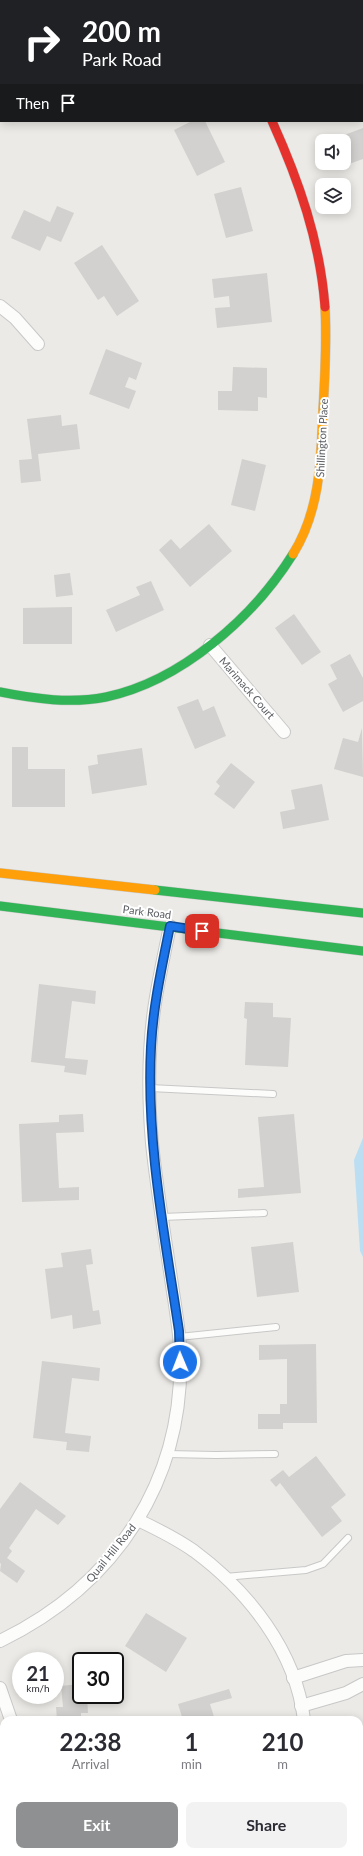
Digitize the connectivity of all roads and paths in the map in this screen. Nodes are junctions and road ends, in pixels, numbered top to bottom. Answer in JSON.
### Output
{"nodes":[{"id":1,"x":272,"y":122,"type":"edge"},
{"id":2,"x":0,"y":306,"type":"edge"},
{"id":3,"x":38,"y":344,"type":"dead end"},
{"id":4,"x":210,"y":645,"type":"junction"},
{"id":5,"x":0,"y":692,"type":"edge"},
{"id":6,"x":284,"y":732,"type":"dead end"},
{"id":7,"x":0,"y":873,"type":"edge"},
{"id":8,"x":0,"y":906,"type":"edge"},
{"id":9,"x":363,"y":914,"type":"edge"},
{"id":10,"x":170,"y":926,"type":"junction"},
{"id":11,"x":363,"y":951,"type":"edge"},
{"id":12,"x":150,"y":1088,"type":"junction"},
{"id":13,"x":273,"y":1094,"type":"dead end"},
{"id":14,"x":264,"y":1213,"type":"dead end"},
{"id":15,"x":162,"y":1217,"type":"junction"},
{"id":16,"x":276,"y":1327,"type":"dead end"},
{"id":17,"x":179,"y":1337,"type":"junction"},
{"id":18,"x":167,"y":1454,"type":"junction"},
{"id":19,"x":275,"y":1454,"type":"dead end"},
{"id":20,"x":138,"y":1520,"type":"junction"},
{"id":21,"x":348,"y":1538,"type":"dead end"},
{"id":22,"x":225,"y":1577,"type":"junction"},
{"id":23,"x":0,"y":1641,"type":"edge"},
{"id":24,"x":363,"y":1660,"type":"edge"},
{"id":25,"x":293,"y":1678,"type":"junction"},
{"id":26,"x":363,"y":1684,"type":"edge"},
{"id":27,"x":0,"y":1688,"type":"edge"},
{"id":28,"x":302,"y":1706,"type":"junction"},
{"id":29,"x":10,"y":1716,"type":"edge"},
{"id":30,"x":303,"y":1716,"type":"edge"}],
"edges":[{"from":1,"to":4,"type":"street","name":"Shillington Place"},
{"from":2,"to":3,"type":"street"},
{"from":4,"to":5,"type":"street","name":"Shillington Place"},
{"from":4,"to":6,"type":"street","name":"Marimack Court"},
{"from":7,"to":9,"type":"street","name":"Park Road"},
{"from":8,"to":10,"type":"street","name":"Park Road"},
{"from":10,"to":11,"type":"street","name":"Park Road"},
{"from":10,"to":12,"type":"street","name":"Quail Hill Road"},
{"from":12,"to":13,"type":"lane"},
{"from":12,"to":15,"type":"street","name":"Quail Hill Road"},
{"from":14,"to":15,"type":"lane"},
{"from":15,"to":17,"type":"street","name":"Quail Hill Road"},
{"from":16,"to":17,"type":"lane"},
{"from":17,"to":18,"type":"street","name":"Quail Hill Road"},
{"from":18,"to":19,"type":"lane"},
{"from":18,"to":20,"type":"street","name":"Quail Hill Road"},
{"from":20,"to":22,"type":"street"},
{"from":20,"to":23,"type":"street","name":"Quail Hill Road"},
{"from":21,"to":22,"type":"lane"},
{"from":22,"to":25,"type":"street"},
{"from":24,"to":25,"type":"street"},
{"from":25,"to":28,"type":"street"},
{"from":26,"to":28,"type":"street"},
{"from":27,"to":29,"type":"street"},
{"from":28,"to":30,"type":"street"}]}
